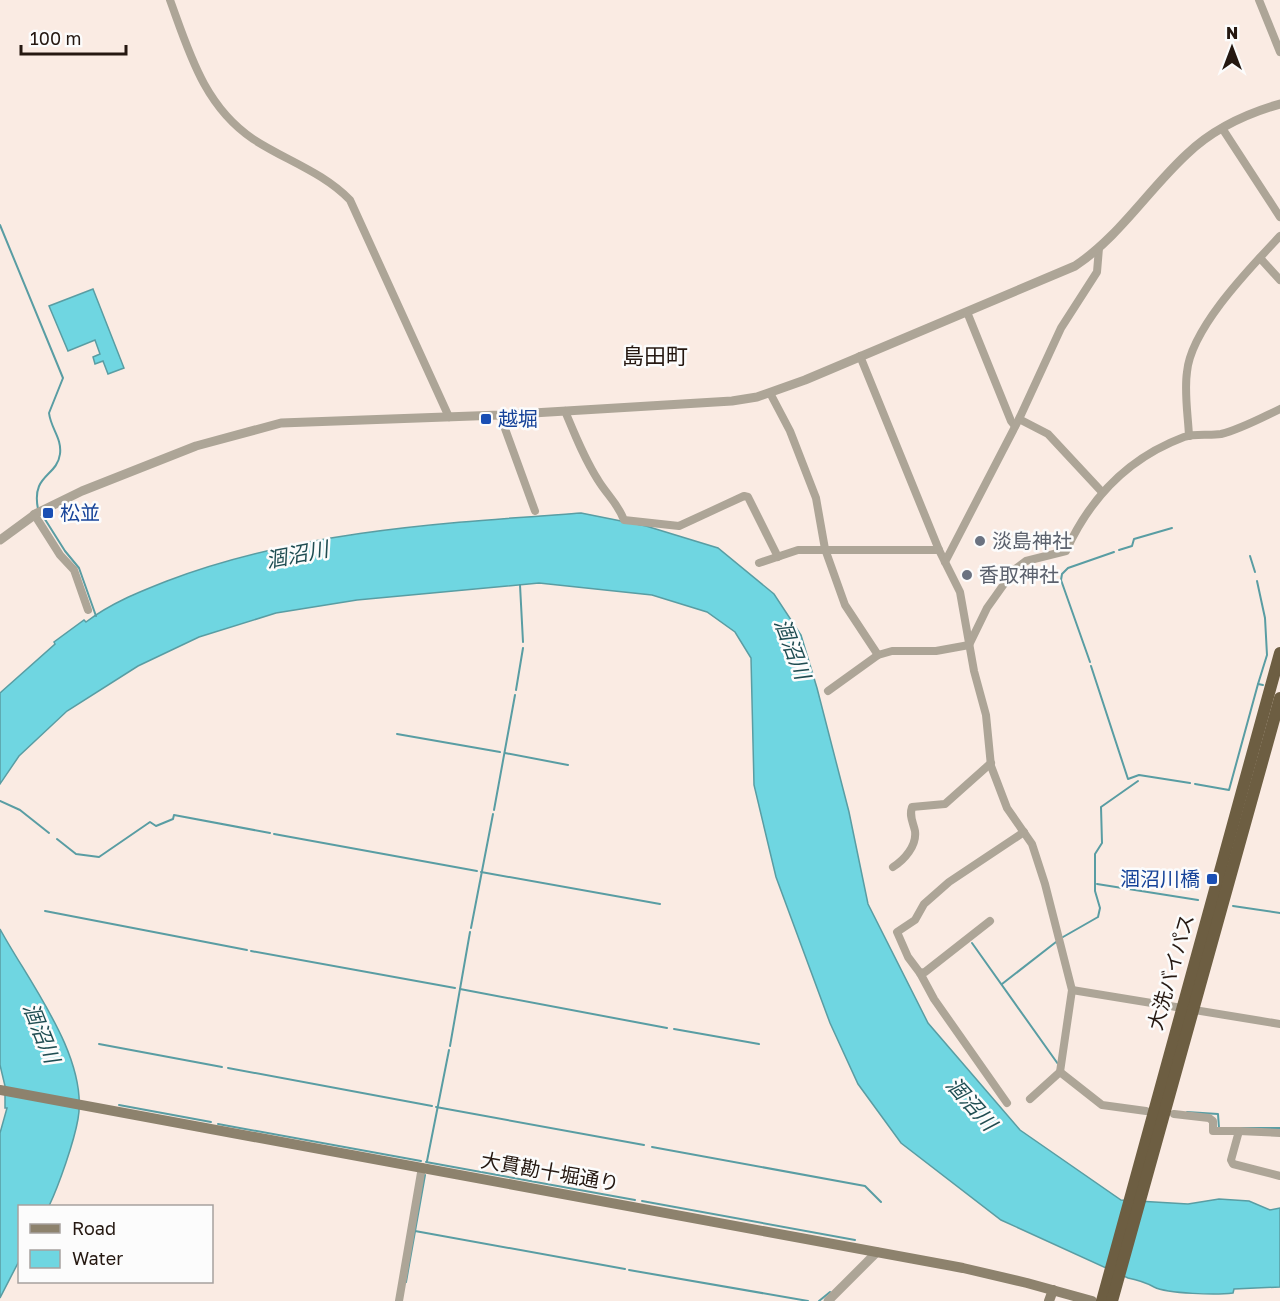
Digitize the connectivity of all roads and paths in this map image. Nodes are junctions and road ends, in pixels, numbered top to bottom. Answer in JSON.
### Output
{"nodes":[{"id":1,"x":170,"y":0,"type":"edge"},
{"id":2,"x":1259,"y":0,"type":"edge"},
{"id":3,"x":1280,"y":52,"type":"edge"},
{"id":4,"x":1280,"y":104,"type":"edge"},
{"id":5,"x":1222,"y":128,"type":"junction"},
{"id":6,"x":1280,"y":218,"type":"edge"},
{"id":7,"x":1280,"y":236,"type":"edge"},
{"id":8,"x":1099,"y":248,"type":"junction"},
{"id":9,"x":1260,"y":258,"type":"junction"},
{"id":10,"x":1280,"y":280,"type":"edge"},
{"id":11,"x":966,"y":312,"type":"junction"},
{"id":12,"x":861,"y":356,"type":"junction"},
{"id":13,"x":770,"y":393,"type":"junction"},
{"id":14,"x":1280,"y":409,"type":"edge"},
{"id":15,"x":565,"y":411,"type":"junction"},
{"id":16,"x":500,"y":414,"type":"junction"},
{"id":17,"x":449,"y":417,"type":"junction"},
{"id":18,"x":1017,"y":422,"type":"junction"},
{"id":19,"x":1189,"y":436,"type":"junction"},
{"id":20,"x":1102,"y":492,"type":"junction"},
{"id":21,"x":535,"y":511,"type":"dead end"},
{"id":22,"x":34,"y":514,"type":"junction"},
{"id":23,"x":0,"y":540,"type":"edge"},
{"id":24,"x":825,"y":549,"type":"junction"},
{"id":25,"x":939,"y":550,"type":"junction"},
{"id":26,"x":777,"y":557,"type":"junction"},
{"id":27,"x":945,"y":562,"type":"junction"},
{"id":28,"x":759,"y":563,"type":"dead end"},
{"id":29,"x":88,"y":610,"type":"dead end"},
{"id":30,"x":969,"y":645,"type":"junction"},
{"id":31,"x":1280,"y":653,"type":"edge"},
{"id":32,"x":878,"y":655,"type":"junction"},
{"id":33,"x":828,"y":691,"type":"dead end"},
{"id":34,"x":1280,"y":698,"type":"edge"},
{"id":35,"x":991,"y":763,"type":"junction"},
{"id":36,"x":1024,"y":832,"type":"junction"},
{"id":37,"x":893,"y":867,"type":"dead end"},
{"id":38,"x":990,"y":921,"type":"dead end"},
{"id":39,"x":920,"y":973,"type":"junction"},
{"id":40,"x":1072,"y":990,"type":"junction"},
{"id":41,"x":1187,"y":1008,"type":"junction"},
{"id":42,"x":1280,"y":1024,"type":"edge"},
{"id":43,"x":1059,"y":1072,"type":"junction"},
{"id":44,"x":1,"y":1090,"type":"edge"},
{"id":45,"x":1030,"y":1099,"type":"dead end"},
{"id":46,"x":1007,"y":1102,"type":"dead end"},
{"id":47,"x":1146,"y":1111,"type":"dead end"},
{"id":48,"x":1174,"y":1114,"type":"dead end"},
{"id":49,"x":1239,"y":1131,"type":"junction"},
{"id":50,"x":1280,"y":1133,"type":"edge"},
{"id":51,"x":422,"y":1167,"type":"junction"},
{"id":52,"x":1144,"y":1168,"type":"junction"},
{"id":53,"x":1280,"y":1176,"type":"edge"},
{"id":54,"x":877,"y":1252,"type":"junction"},
{"id":55,"x":1053,"y":1290,"type":"junction"},
{"id":56,"x":399,"y":1301,"type":"edge"},
{"id":57,"x":828,"y":1301,"type":"edge"},
{"id":58,"x":1049,"y":1301,"type":"edge"},
{"id":59,"x":1092,"y":1301,"type":"edge"},
{"id":60,"x":1102,"y":1301,"type":"edge"},
{"id":61,"x":1112,"y":1301,"type":"edge"}],
"edges":[{"from":1,"to":17,"type":"street"},
{"from":2,"to":3,"type":"street"},
{"from":4,"to":5,"type":"street"},
{"from":5,"to":6,"type":"street"},
{"from":5,"to":8,"type":"street"},
{"from":7,"to":9,"type":"street"},
{"from":8,"to":11,"type":"street"},
{"from":8,"to":18,"type":"street"},
{"from":9,"to":10,"type":"street"},
{"from":9,"to":19,"type":"street"},
{"from":11,"to":12,"type":"street"},
{"from":11,"to":18,"type":"street"},
{"from":12,"to":13,"type":"street"},
{"from":12,"to":25,"type":"street"},
{"from":13,"to":15,"type":"street"},
{"from":13,"to":24,"type":"street"},
{"from":14,"to":19,"type":"street"},
{"from":15,"to":16,"type":"street"},
{"from":15,"to":26,"type":"street"},
{"from":16,"to":17,"type":"street"},
{"from":16,"to":21,"type":"street"},
{"from":17,"to":22,"type":"street"},
{"from":18,"to":20,"type":"street"},
{"from":18,"to":27,"type":"street"},
{"from":19,"to":20,"type":"street"},
{"from":20,"to":30,"type":"street"},
{"from":22,"to":23,"type":"street"},
{"from":22,"to":29,"type":"street"},
{"from":24,"to":25,"type":"street"},
{"from":24,"to":26,"type":"street"},
{"from":24,"to":32,"type":"street"},
{"from":25,"to":27,"type":"street"},
{"from":26,"to":28,"type":"street"},
{"from":27,"to":30,"type":"street"},
{"from":30,"to":32,"type":"street"},
{"from":30,"to":35,"type":"street"},
{"from":31,"to":41,"type":"highway","name":"大洗バイパス"},
{"from":32,"to":33,"type":"street"},
{"from":34,"to":41,"type":"highway","name":"大洗バイパス"},
{"from":35,"to":36,"type":"street"},
{"from":35,"to":37,"type":"street"},
{"from":36,"to":39,"type":"street"},
{"from":36,"to":40,"type":"street"},
{"from":38,"to":39,"type":"street"},
{"from":39,"to":46,"type":"street"},
{"from":40,"to":41,"type":"street"},
{"from":40,"to":43,"type":"street"},
{"from":41,"to":42,"type":"street"},
{"from":41,"to":52,"type":"highway","name":"大洗バイパス"},
{"from":43,"to":45,"type":"street"},
{"from":43,"to":47,"type":"street"},
{"from":44,"to":51,"type":"main road","name":"大貫勘十堀通り"},
{"from":48,"to":49,"type":"street"},
{"from":49,"to":50,"type":"street"},
{"from":49,"to":53,"type":"street"},
{"from":51,"to":54,"type":"main road","name":"大貫勘十堀通り"},
{"from":51,"to":56,"type":"street"},
{"from":52,"to":60,"type":"highway","name":"大洗バイパス"},
{"from":52,"to":61,"type":"highway","name":"大洗バイパス"},
{"from":54,"to":55,"type":"main road","name":"大貫勘十堀通り"},
{"from":54,"to":57,"type":"street"},
{"from":55,"to":58,"type":"main road"},
{"from":55,"to":59,"type":"main road","name":"大貫勘十堀通り"}]}
